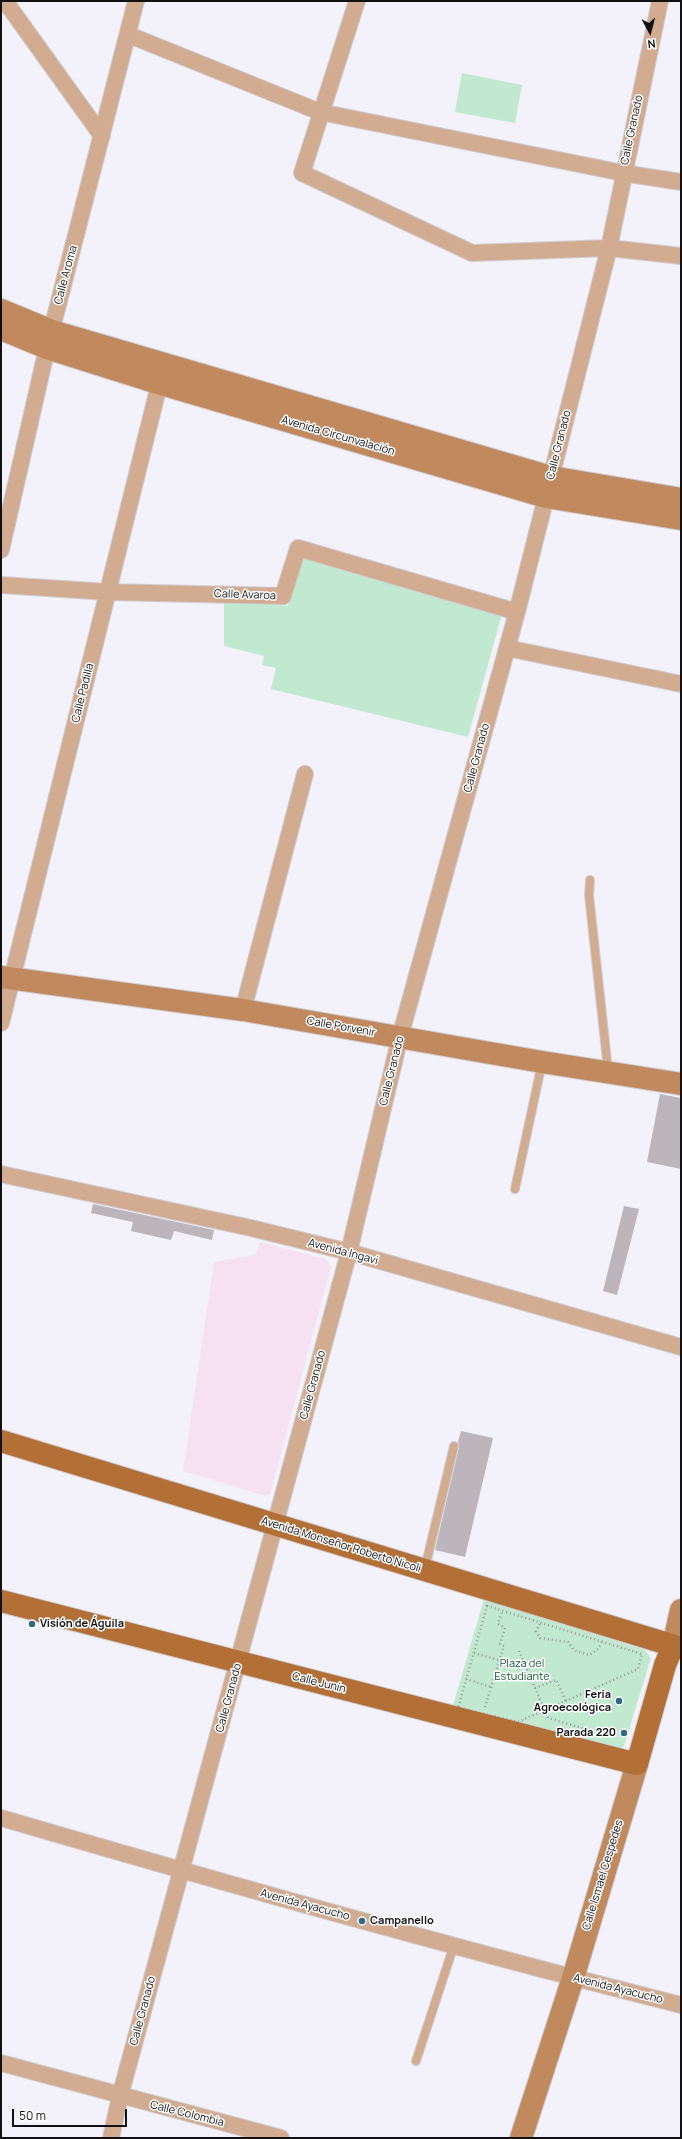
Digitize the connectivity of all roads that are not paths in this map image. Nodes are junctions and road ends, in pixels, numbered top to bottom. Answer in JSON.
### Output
{"nodes":[{"id":1,"x":5,"y":1,"type":"edge"},
{"id":2,"x":136,"y":1,"type":"edge"},
{"id":3,"x":357,"y":1,"type":"edge"},
{"id":4,"x":660,"y":1,"type":"edge"},
{"id":5,"x":129,"y":35,"type":"junction"},
{"id":6,"x":320,"y":112,"type":"junction"},
{"id":7,"x":102,"y":136,"type":"junction"},
{"id":8,"x":623,"y":173,"type":"junction"},
{"id":9,"x":681,"y":182,"type":"edge"},
{"id":10,"x":609,"y":248,"type":"junction"},
{"id":11,"x":681,"y":256,"type":"edge"},
{"id":12,"x":1,"y":310,"type":"edge"},
{"id":13,"x":1,"y":329,"type":"edge"},
{"id":14,"x":49,"y":340,"type":"junction"},
{"id":15,"x":161,"y":373,"type":"junction"},
{"id":16,"x":549,"y":487,"type":"junction"},
{"id":17,"x":681,"y":498,"type":"edge"},
{"id":18,"x":681,"y":518,"type":"edge"},
{"id":19,"x":1,"y":550,"type":"edge"},
{"id":20,"x":1,"y":586,"type":"edge"},
{"id":21,"x":108,"y":592,"type":"junction"},
{"id":22,"x":517,"y":612,"type":"junction"},
{"id":23,"x":507,"y":648,"type":"junction"},
{"id":24,"x":681,"y":684,"type":"edge"},
{"id":25,"x":305,"y":774,"type":"dead end"},
{"id":26,"x":590,"y":880,"type":"dead end"},
{"id":27,"x":6,"y":978,"type":"edge"},
{"id":28,"x":243,"y":1010,"type":"junction"},
{"id":29,"x":1,"y":1023,"type":"edge"},
{"id":30,"x":400,"y":1037,"type":"junction"},
{"id":31,"x":542,"y":1062,"type":"junction"},
{"id":32,"x":608,"y":1072,"type":"junction"},
{"id":33,"x":681,"y":1084,"type":"edge"},
{"id":34,"x":1,"y":1174,"type":"edge"},
{"id":35,"x":515,"y":1189,"type":"dead end"},
{"id":36,"x":349,"y":1252,"type":"junction"},
{"id":37,"x":681,"y":1346,"type":"edge"},
{"id":38,"x":1,"y":1441,"type":"edge"},
{"id":39,"x":454,"y":1446,"type":"dead end"},
{"id":40,"x":275,"y":1525,"type":"junction"},
{"id":41,"x":424,"y":1571,"type":"junction"},
{"id":42,"x":1,"y":1601,"type":"edge"},
{"id":43,"x":681,"y":1610,"type":"edge"},
{"id":44,"x":677,"y":1647,"type":"edge"},
{"id":45,"x":238,"y":1662,"type":"junction"},
{"id":46,"x":637,"y":1764,"type":"junction"},
{"id":47,"x":1,"y":1818,"type":"edge"},
{"id":48,"x":181,"y":1871,"type":"junction"},
{"id":49,"x":454,"y":1945,"type":"junction"},
{"id":50,"x":572,"y":1978,"type":"junction"},
{"id":51,"x":681,"y":2005,"type":"edge"},
{"id":52,"x":416,"y":2061,"type":"dead end"},
{"id":53,"x":1,"y":2063,"type":"edge"},
{"id":54,"x":120,"y":2096,"type":"junction"},
{"id":55,"x":111,"y":2138,"type":"edge"},
{"id":56,"x":281,"y":2138,"type":"edge"},
{"id":57,"x":521,"y":2138,"type":"edge"}],
"edges":[{"from":1,"to":7,"type":"street"},
{"from":2,"to":5,"type":"street","name":"Calle Aroma"},
{"from":3,"to":6,"type":"street"},
{"from":4,"to":8,"type":"street","name":"Calle Granado"},
{"from":5,"to":6,"type":"street"},
{"from":5,"to":7,"type":"street","name":"Calle Aroma"},
{"from":6,"to":8,"type":"street"},
{"from":6,"to":10,"type":"street"},
{"from":7,"to":14,"type":"street","name":"Calle Aroma"},
{"from":8,"to":9,"type":"street"},
{"from":8,"to":10,"type":"street","name":"Calle Granado"},
{"from":10,"to":11,"type":"street"},
{"from":10,"to":16,"type":"street","name":"Calle Granado"},
{"from":12,"to":14,"type":"main road","name":"Avenida Circunvalación"},
{"from":13,"to":14,"type":"main road","name":"Avenida Circunvalación"},
{"from":14,"to":15,"type":"main road","name":"Avenida Circunvalación"},
{"from":14,"to":19,"type":"street","name":"Calle Aroma"},
{"from":15,"to":16,"type":"main road","name":"Avenida Circunvalación"},
{"from":15,"to":21,"type":"street","name":"Calle Padilla"},
{"from":16,"to":17,"type":"main road","name":"Avenida Circunvalación"},
{"from":16,"to":18,"type":"main road","name":"Avenida Circunvalación"},
{"from":16,"to":22,"type":"street","name":"Calle Granado"},
{"from":20,"to":21,"type":"street","name":"Calle Avaroa"},
{"from":21,"to":22,"type":"street","name":"Calle Avaroa"},
{"from":21,"to":27,"type":"street","name":"Calle Padilla"},
{"from":22,"to":23,"type":"street","name":"Calle Granado"},
{"from":23,"to":24,"type":"street"},
{"from":23,"to":30,"type":"street","name":"Calle Granado"},
{"from":25,"to":28,"type":"street"},
{"from":26,"to":32,"type":"lane"},
{"from":27,"to":28,"type":"main road","name":"Calle Porvenir"},
{"from":27,"to":29,"type":"street","name":"Calle Padilla"},
{"from":28,"to":30,"type":"main road","name":"Calle Porvenir"},
{"from":30,"to":31,"type":"main road","name":"Calle Porvenir"},
{"from":30,"to":36,"type":"street","name":"Calle Granado"},
{"from":31,"to":32,"type":"main road","name":"Calle Porvenir"},
{"from":31,"to":35,"type":"lane"},
{"from":32,"to":33,"type":"main road","name":"Calle Porvenir"},
{"from":34,"to":36,"type":"street","name":"Avenida Ingavi"},
{"from":36,"to":37,"type":"street","name":"Avenida Ingavi"},
{"from":36,"to":40,"type":"street","name":"Calle Granado"},
{"from":38,"to":40,"type":"main road","name":"Avenida Monseñor Roberto Nicoli"},
{"from":39,"to":41,"type":"lane"},
{"from":40,"to":41,"type":"main road","name":"Avenida Monseñor Roberto Nicoli"},
{"from":40,"to":45,"type":"street","name":"Calle Granado"},
{"from":41,"to":44,"type":"main road","name":"Avenida Monseñor Roberto Nicoli"},
{"from":42,"to":45,"type":"main road","name":"Calle Junín"},
{"from":43,"to":44,"type":"main road","name":"Calle Ismael Cespedes"},
{"from":44,"to":46,"type":"main road","name":"Calle Ismael Cespedes"},
{"from":45,"to":46,"type":"main road","name":"Calle Junín"},
{"from":45,"to":48,"type":"street","name":"Calle Granado"},
{"from":46,"to":50,"type":"main road","name":"Calle Ismael Cespedes"},
{"from":47,"to":48,"type":"street","name":"Avenida Ayacucho"},
{"from":48,"to":49,"type":"street","name":"Avenida Ayacucho"},
{"from":48,"to":54,"type":"street","name":"Calle Granado"},
{"from":49,"to":50,"type":"street","name":"Avenida Ayacucho"},
{"from":49,"to":52,"type":"lane"},
{"from":50,"to":51,"type":"street","name":"Avenida Ayacucho"},
{"from":50,"to":57,"type":"main road","name":"Calle Ismael Cespedes"},
{"from":53,"to":54,"type":"street","name":"Calle Colombia"},
{"from":54,"to":55,"type":"street","name":"Calle Granado"},
{"from":54,"to":56,"type":"street","name":"Calle Colombia"}]}
